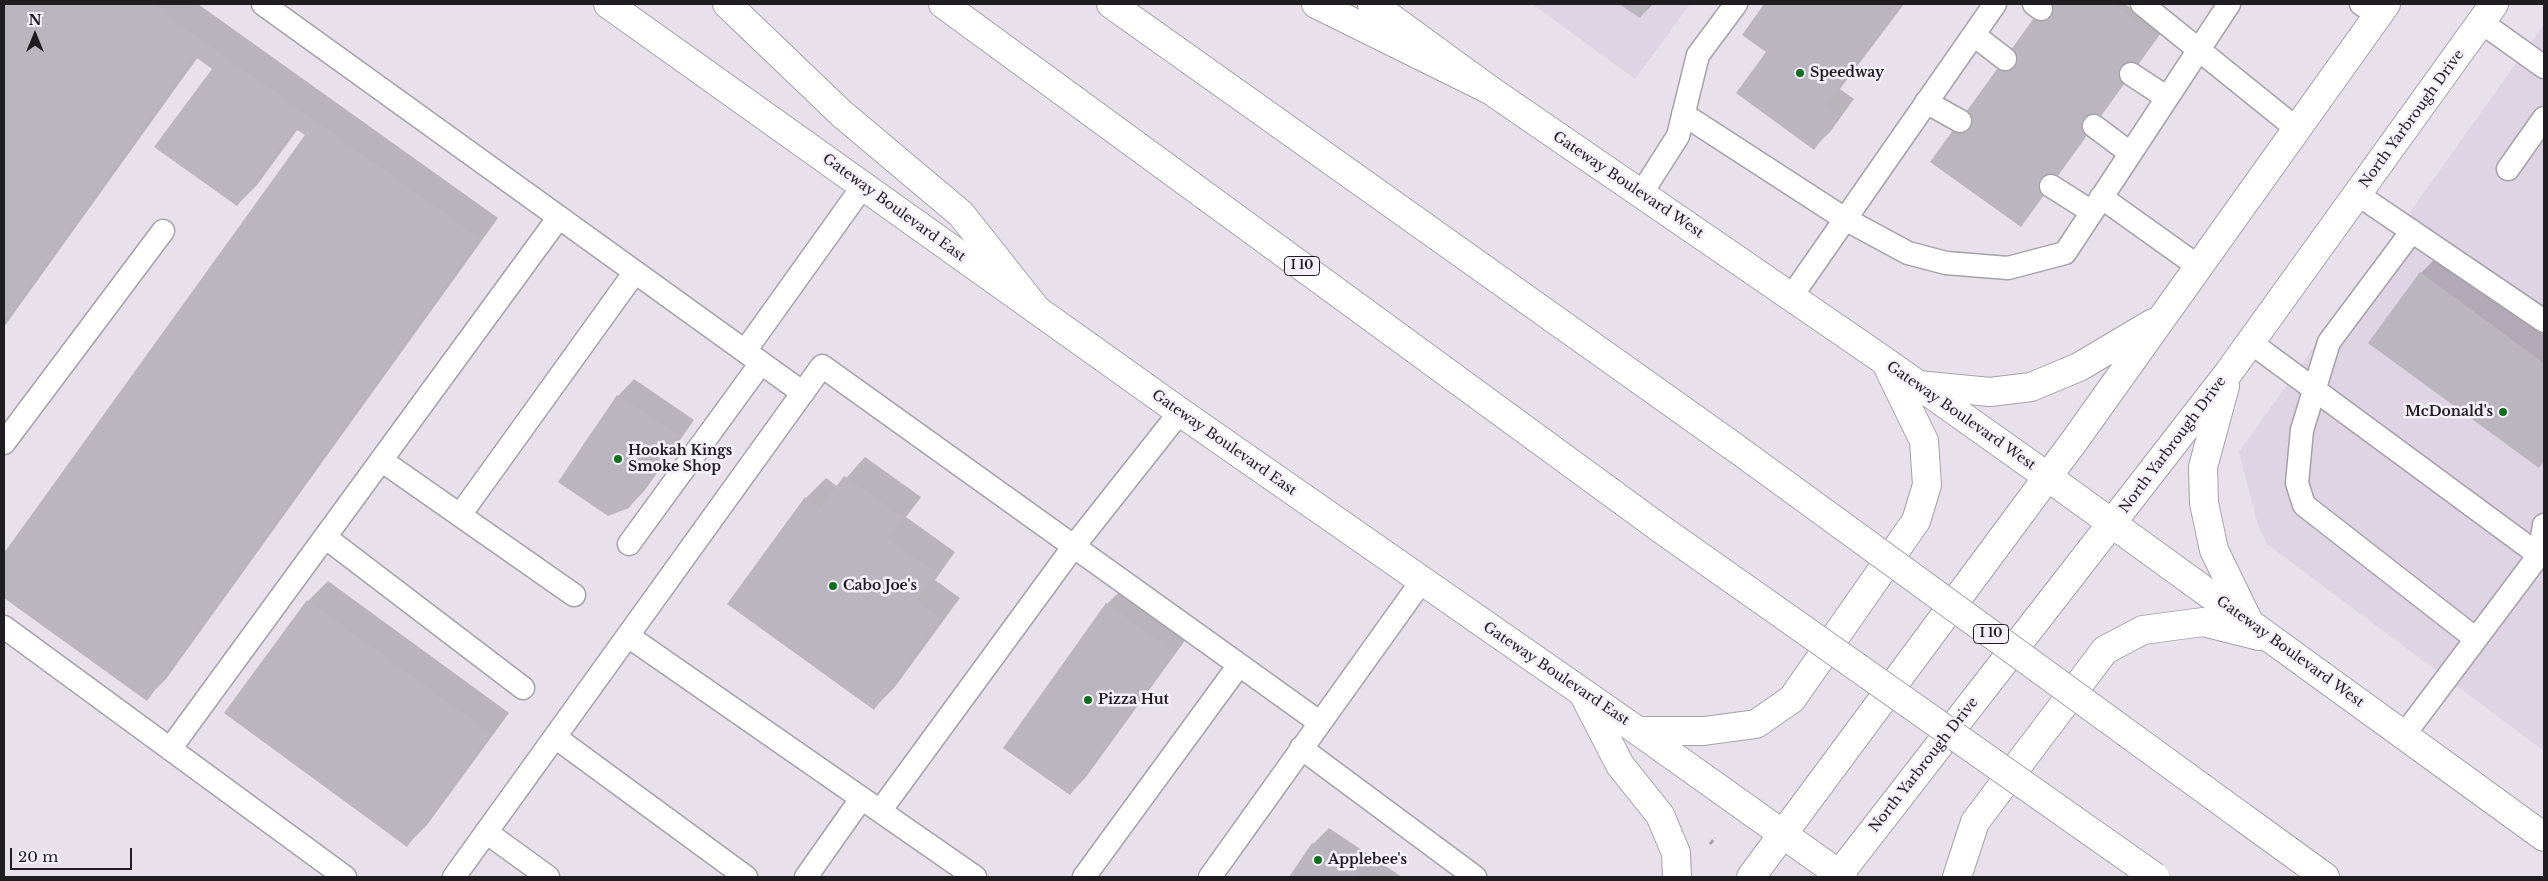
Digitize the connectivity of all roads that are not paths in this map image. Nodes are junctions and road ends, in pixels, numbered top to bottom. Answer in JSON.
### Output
{"nodes":[{"id":1,"x":263,"y":4,"type":"edge"},
{"id":2,"x":608,"y":4,"type":"edge"},
{"id":3,"x":727,"y":4,"type":"edge"},
{"id":4,"x":943,"y":4,"type":"edge"},
{"id":5,"x":1111,"y":4,"type":"edge"},
{"id":6,"x":1316,"y":4,"type":"edge"},
{"id":7,"x":1372,"y":4,"type":"edge"},
{"id":8,"x":1736,"y":4,"type":"edge"},
{"id":9,"x":1995,"y":4,"type":"edge"},
{"id":10,"x":2142,"y":4,"type":"edge"},
{"id":11,"x":2229,"y":4,"type":"edge"},
{"id":12,"x":2375,"y":8,"type":"edge"},
{"id":13,"x":2488,"y":13,"type":"edge"},
{"id":14,"x":1974,"y":35,"type":"junction"},
{"id":15,"x":2198,"y":49,"type":"junction"},
{"id":16,"x":2005,"y":59,"type":"dead end"},
{"id":17,"x":2544,"y":67,"type":"edge"},
{"id":18,"x":2131,"y":74,"type":"dead end"},
{"id":19,"x":1490,"y":90,"type":"junction"},
{"id":20,"x":2166,"y":97,"type":"junction"},
{"id":21,"x":1926,"y":102,"type":"junction"},
{"id":22,"x":1684,"y":114,"type":"junction"},
{"id":23,"x":2544,"y":118,"type":"edge"},
{"id":24,"x":1960,"y":121,"type":"dead end"},
{"id":25,"x":2094,"y":126,"type":"dead end"},
{"id":26,"x":2297,"y":129,"type":"junction"},
{"id":27,"x":2130,"y":153,"type":"junction"},
{"id":28,"x":2508,"y":169,"type":"dead end"},
{"id":29,"x":863,"y":186,"type":"junction"},
{"id":30,"x":2050,"y":186,"type":"dead end"},
{"id":31,"x":1641,"y":194,"type":"junction"},
{"id":32,"x":2357,"y":194,"type":"junction"},
{"id":33,"x":2096,"y":204,"type":"junction"},
{"id":34,"x":559,"y":217,"type":"junction"},
{"id":35,"x":1845,"y":219,"type":"junction"},
{"id":36,"x":163,"y":231,"type":"dead end"},
{"id":37,"x":2412,"y":231,"type":"junction"},
{"id":38,"x":2199,"y":267,"type":"junction"},
{"id":39,"x":635,"y":272,"type":"junction"},
{"id":40,"x":1791,"y":297,"type":"junction"},
{"id":41,"x":1037,"y":310,"type":"junction"},
{"id":42,"x":2163,"y":317,"type":"junction"},
{"id":43,"x":2544,"y":321,"type":"edge"},
{"id":44,"x":2250,"y":342,"type":"junction"},
{"id":45,"x":753,"y":357,"type":"junction"},
{"id":46,"x":1886,"y":362,"type":"junction"},
{"id":47,"x":2229,"y":372,"type":"junction"},
{"id":48,"x":1918,"y":385,"type":"junction"},
{"id":49,"x":2316,"y":390,"type":"junction"},
{"id":50,"x":803,"y":393,"type":"junction"},
{"id":51,"x":1180,"y":412,"type":"junction"},
{"id":52,"x":4,"y":443,"type":"edge"},
{"id":53,"x":381,"y":460,"type":"junction"},
{"id":54,"x":2048,"y":477,"type":"junction"},
{"id":55,"x":460,"y":515,"type":"junction"},
{"id":56,"x":2113,"y":524,"type":"junction"},
{"id":57,"x":2544,"y":525,"type":"edge"},
{"id":58,"x":325,"y":537,"type":"junction"},
{"id":59,"x":629,"y":544,"type":"dead end"},
{"id":60,"x":1074,"y":546,"type":"junction"},
{"id":61,"x":2542,"y":554,"type":"edge"},
{"id":62,"x":1422,"y":582,"type":"junction"},
{"id":63,"x":574,"y":595,"type":"dead end"},
{"id":64,"x":2249,"y":622,"type":"junction"},
{"id":65,"x":4,"y":628,"type":"edge"},
{"id":66,"x":628,"y":636,"type":"junction"},
{"id":67,"x":2273,"y":640,"type":"junction"},
{"id":68,"x":2476,"y":640,"type":"junction"},
{"id":69,"x":1239,"y":665,"type":"junction"},
{"id":70,"x":523,"y":688,"type":"dead end"},
{"id":71,"x":1584,"y":694,"type":"junction"},
{"id":72,"x":1319,"y":722,"type":"junction"},
{"id":73,"x":1638,"y":731,"type":"junction"},
{"id":74,"x":2404,"y":735,"type":"junction"},
{"id":75,"x":555,"y":737,"type":"junction"},
{"id":76,"x":1301,"y":748,"type":"junction"},
{"id":77,"x":170,"y":749,"type":"junction"},
{"id":78,"x":861,"y":798,"type":"junction"},
{"id":79,"x":880,"y":812,"type":"junction"},
{"id":80,"x":486,"y":832,"type":"junction"},
{"id":81,"x":1782,"y":834,"type":"junction"},
{"id":82,"x":2544,"y":837,"type":"edge"},
{"id":83,"x":1840,"y":876,"type":"edge"},
{"id":84,"x":345,"y":877,"type":"edge"},
{"id":85,"x":454,"y":877,"type":"edge"},
{"id":86,"x":548,"y":877,"type":"edge"},
{"id":87,"x":746,"y":877,"type":"edge"},
{"id":88,"x":806,"y":877,"type":"edge"},
{"id":89,"x":975,"y":877,"type":"edge"},
{"id":90,"x":1084,"y":877,"type":"edge"},
{"id":91,"x":1210,"y":877,"type":"edge"},
{"id":92,"x":1475,"y":877,"type":"edge"},
{"id":93,"x":1677,"y":877,"type":"edge"},
{"id":94,"x":1751,"y":877,"type":"edge"},
{"id":95,"x":1957,"y":877,"type":"edge"},
{"id":96,"x":2155,"y":877,"type":"edge"},
{"id":97,"x":2325,"y":877,"type":"edge"}],
"edges":[{"from":1,"to":34,"type":"lane"},
{"from":2,"to":29,"type":"main road","name":"Gateway Boulevard East"},
{"from":3,"to":41,"type":"main road"},
{"from":4,"to":96,"type":"main road","number":"I 10","bridge":true},
{"from":5,"to":97,"type":"main road","number":"I 10","bridge":true},
{"from":6,"to":19,"type":"main road"},
{"from":7,"to":19,"type":"main road","name":"Gateway Boulevard West"},
{"from":8,"to":22,"type":"lane"},
{"from":9,"to":14,"type":"lane"},
{"from":10,"to":15,"type":"lane"},
{"from":11,"to":15,"type":"lane"},
{"from":12,"to":26,"type":"main road"},
{"from":13,"to":17,"type":"lane"},
{"from":13,"to":32,"type":"main road","name":"North Yarbrough Drive"},
{"from":14,"to":16,"type":"lane"},
{"from":14,"to":21,"type":"lane"},
{"from":15,"to":20,"type":"lane"},
{"from":15,"to":26,"type":"lane"},
{"from":18,"to":20,"type":"lane"},
{"from":19,"to":31,"type":"main road","name":"Gateway Boulevard West"},
{"from":20,"to":27,"type":"lane"},
{"from":21,"to":24,"type":"lane"},
{"from":21,"to":35,"type":"lane"},
{"from":22,"to":31,"type":"lane"},
{"from":22,"to":35,"type":"lane"},
{"from":23,"to":28,"type":"lane"},
{"from":25,"to":27,"type":"lane"},
{"from":26,"to":38,"type":"main road"},
{"from":27,"to":33,"type":"lane"},
{"from":29,"to":41,"type":"main road","name":"Gateway Boulevard East"},
{"from":29,"to":45,"type":"lane"},
{"from":30,"to":33,"type":"lane"},
{"from":31,"to":40,"type":"main road","name":"Gateway Boulevard West"},
{"from":32,"to":37,"type":"lane"},
{"from":32,"to":44,"type":"main road","name":"North Yarbrough Drive"},
{"from":33,"to":35,"type":"lane"},
{"from":33,"to":38,"type":"lane"},
{"from":34,"to":39,"type":"lane"},
{"from":34,"to":53,"type":"lane"},
{"from":35,"to":40,"type":"lane"},
{"from":36,"to":52,"type":"lane"},
{"from":37,"to":43,"type":"lane"},
{"from":37,"to":49,"type":"lane"},
{"from":38,"to":42,"type":"main road"},
{"from":39,"to":45,"type":"lane"},
{"from":39,"to":55,"type":"lane"},
{"from":40,"to":46,"type":"main road","name":"Gateway Boulevard West"},
{"from":41,"to":51,"type":"main road","name":"Gateway Boulevard East"},
{"from":42,"to":48,"type":"main road"},
{"from":42,"to":54,"type":"main road"},
{"from":44,"to":47,"type":"main road","name":"North Yarbrough Drive"},
{"from":44,"to":49,"type":"lane"},
{"from":45,"to":50,"type":"lane"},
{"from":45,"to":59,"type":"lane"},
{"from":46,"to":48,"type":"main road","name":"Gateway Boulevard West"},
{"from":46,"to":73,"type":"main road"},
{"from":47,"to":56,"type":"main road","name":"North Yarbrough Drive"},
{"from":47,"to":64,"type":"main road"},
{"from":48,"to":54,"type":"main road","name":"Gateway Boulevard West"},
{"from":49,"to":61,"type":"lane"},
{"from":49,"to":68,"type":"lane"},
{"from":50,"to":60,"type":"lane"},
{"from":50,"to":66,"type":"lane"},
{"from":51,"to":60,"type":"lane"},
{"from":51,"to":62,"type":"main road","name":"Gateway Boulevard East"},
{"from":53,"to":55,"type":"lane"},
{"from":53,"to":58,"type":"lane"},
{"from":54,"to":56,"type":"main road","name":"Gateway Boulevard West"},
{"from":54,"to":81,"type":"main road"},
{"from":55,"to":63,"type":"lane"},
{"from":56,"to":64,"type":"main road","name":"Gateway Boulevard West"},
{"from":56,"to":83,"type":"main road","name":"North Yarbrough Drive"},
{"from":57,"to":61,"type":"lane"},
{"from":58,"to":70,"type":"lane"},
{"from":58,"to":77,"type":"lane"},
{"from":60,"to":69,"type":"lane"},
{"from":60,"to":79,"type":"lane"},
{"from":61,"to":68,"type":"lane"},
{"from":62,"to":71,"type":"main road","name":"Gateway Boulevard East"},
{"from":62,"to":72,"type":"lane"},
{"from":64,"to":67,"type":"main road","name":"Gateway Boulevard West"},
{"from":65,"to":77,"type":"lane"},
{"from":66,"to":75,"type":"lane"},
{"from":66,"to":78,"type":"lane"},
{"from":67,"to":74,"type":"main road","name":"Gateway Boulevard West"},
{"from":67,"to":95,"type":"main road"},
{"from":68,"to":74,"type":"lane"},
{"from":69,"to":72,"type":"lane"},
{"from":69,"to":90,"type":"lane"},
{"from":71,"to":73,"type":"main road","name":"Gateway Boulevard East"},
{"from":71,"to":93,"type":"main road"},
{"from":72,"to":76,"type":"lane"},
{"from":73,"to":81,"type":"main road","name":"Gateway Boulevard East"},
{"from":74,"to":82,"type":"main road","name":"Gateway Boulevard West"},
{"from":75,"to":80,"type":"lane"},
{"from":75,"to":87,"type":"lane"},
{"from":76,"to":91,"type":"lane"},
{"from":76,"to":92,"type":"lane"},
{"from":77,"to":84,"type":"lane"},
{"from":78,"to":79,"type":"lane"},
{"from":78,"to":88,"type":"lane"},
{"from":79,"to":89,"type":"lane"},
{"from":80,"to":85,"type":"lane"},
{"from":80,"to":86,"type":"lane"},
{"from":81,"to":83,"type":"main road","name":"Gateway Boulevard East"},
{"from":81,"to":94,"type":"main road"}]}
